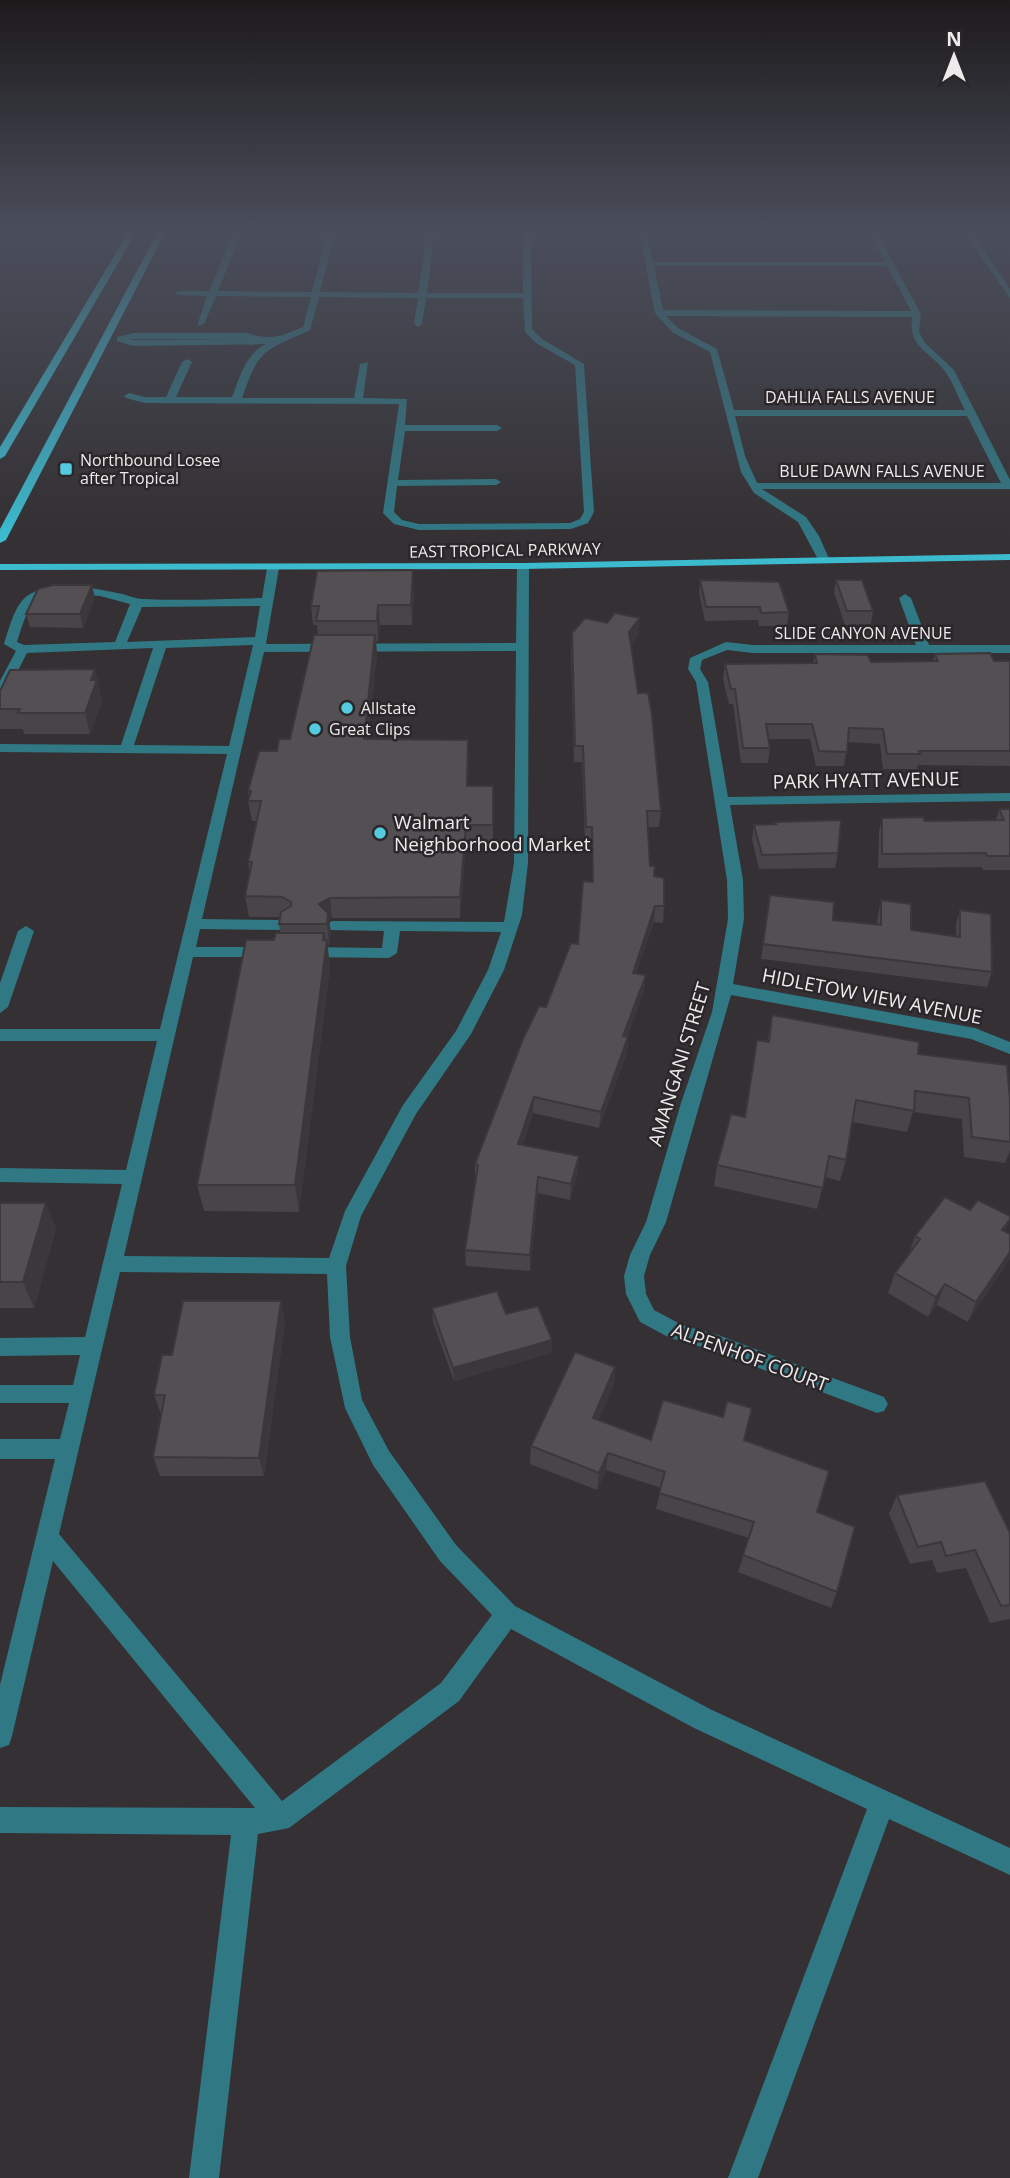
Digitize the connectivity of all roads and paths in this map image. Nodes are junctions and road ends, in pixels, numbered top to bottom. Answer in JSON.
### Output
{"nodes":[{"id":1,"x":73,"y":333,"type":"edge"},
{"id":2,"x":109,"y":333,"type":"edge"},
{"id":3,"x":298,"y":333,"type":"edge"},
{"id":4,"x":531,"y":333,"type":"edge"},
{"id":5,"x":680,"y":333,"type":"edge"},
{"id":6,"x":915,"y":333,"type":"edge"},
{"id":7,"x":105,"y":340,"type":"junction"},
{"id":8,"x":282,"y":341,"type":"junction"},
{"id":9,"x":187,"y":362,"type":"dead end"},
{"id":10,"x":365,"y":364,"type":"dead end"},
{"id":11,"x":129,"y":396,"type":"dead end"},
{"id":12,"x":170,"y":400,"type":"junction"},
{"id":13,"x":236,"y":400,"type":"junction"},
{"id":14,"x":358,"y":401,"type":"junction"},
{"id":15,"x":732,"y":413,"type":"junction"},
{"id":16,"x":969,"y":413,"type":"junction"},
{"id":17,"x":400,"y":428,"type":"junction"},
{"id":18,"x":498,"y":428,"type":"dead end"},
{"id":19,"x":0,"y":456,"type":"edge"},
{"id":20,"x":496,"y":482,"type":"dead end"},
{"id":21,"x":393,"y":483,"type":"junction"},
{"id":22,"x":754,"y":486,"type":"junction"},
{"id":23,"x":1009,"y":486,"type":"edge"},
{"id":24,"x":0,"y":540,"type":"edge"},
{"id":25,"x":1010,"y":557,"type":"edge"},
{"id":26,"x":824,"y":561,"type":"junction"},
{"id":27,"x":523,"y":566,"type":"junction"},
{"id":28,"x":0,"y":567,"type":"edge"},
{"id":29,"x":273,"y":568,"type":"junction"},
{"id":30,"x":905,"y":598,"type":"dead end"},
{"id":31,"x":267,"y":602,"type":"junction"},
{"id":32,"x":137,"y":603,"type":"junction"},
{"id":33,"x":162,"y":643,"type":"junction"},
{"id":34,"x":120,"y":644,"type":"junction"},
{"id":35,"x":260,"y":645,"type":"junction"},
{"id":36,"x":522,"y":647,"type":"junction"},
{"id":37,"x":717,"y":648,"type":"joint"},
{"id":38,"x":23,"y":649,"type":"junction"},
{"id":39,"x":924,"y":649,"type":"junction"},
{"id":40,"x":1010,"y":649,"type":"edge"},
{"id":41,"x":0,"y":694,"type":"edge"},
{"id":42,"x":0,"y":748,"type":"edge"},
{"id":43,"x":126,"y":749,"type":"junction"},
{"id":44,"x":235,"y":750,"type":"junction"},
{"id":45,"x":1010,"y":797,"type":"edge"},
{"id":46,"x":723,"y":801,"type":"junction"},
{"id":47,"x":193,"y":924,"type":"junction"},
{"id":48,"x":285,"y":925,"type":"edge"},
{"id":49,"x":332,"y":926,"type":"dead end"},
{"id":50,"x":393,"y":926,"type":"junction"},
{"id":51,"x":510,"y":927,"type":"junction"},
{"id":52,"x":26,"y":932,"type":"dead end"},
{"id":53,"x":186,"y":952,"type":"junction"},
{"id":54,"x":725,"y":988,"type":"junction"},
{"id":55,"x":0,"y":1007,"type":"edge"},
{"id":56,"x":0,"y":1035,"type":"edge"},
{"id":57,"x":167,"y":1035,"type":"junction"},
{"id":58,"x":1010,"y":1048,"type":"edge"},
{"id":59,"x":0,"y":1175,"type":"edge"},
{"id":60,"x":133,"y":1177,"type":"junction"},
{"id":61,"x":112,"y":1264,"type":"junction"},
{"id":62,"x":336,"y":1266,"type":"junction"},
{"id":63,"x":636,"y":1294,"type":"joint"},
{"id":64,"x":93,"y":1346,"type":"junction"},
{"id":65,"x":0,"y":1347,"type":"edge"},
{"id":66,"x":0,"y":1394,"type":"edge"},
{"id":67,"x":81,"y":1394,"type":"junction"},
{"id":68,"x":877,"y":1404,"type":"dead end"},
{"id":69,"x":0,"y":1449,"type":"edge"},
{"id":70,"x":68,"y":1449,"type":"junction"},
{"id":71,"x":47,"y":1536,"type":"junction"},
{"id":72,"x":508,"y":1614,"type":"junction"},
{"id":73,"x":0,"y":1736,"type":"edge"},
{"id":74,"x":882,"y":1802,"type":"junction"},
{"id":75,"x":280,"y":1819,"type":"junction"},
{"id":76,"x":0,"y":1820,"type":"edge"},
{"id":77,"x":246,"y":1822,"type":"junction"},
{"id":78,"x":1010,"y":1862,"type":"edge"},
{"id":79,"x":204,"y":2178,"type":"edge"},
{"id":80,"x":743,"y":2178,"type":"edge"}],
"edges":[{"from":1,"to":19,"type":"main road"},
{"from":2,"to":7,"type":"main road"},
{"from":3,"to":8,"type":"street"},
{"from":4,"to":21,"type":"street"},
{"from":5,"to":15,"type":"street"},
{"from":6,"to":16,"type":"street"},
{"from":7,"to":8,"type":"street"},
{"from":7,"to":24,"type":"main road"},
{"from":8,"to":13,"type":"street"},
{"from":9,"to":12,"type":"street"},
{"from":10,"to":14,"type":"street"},
{"from":11,"to":12,"type":"street"},
{"from":12,"to":13,"type":"street"},
{"from":13,"to":14,"type":"street"},
{"from":14,"to":17,"type":"street"},
{"from":15,"to":16,"type":"street","name":"DAHLIA FALLS AVENUE"},
{"from":15,"to":22,"type":"street"},
{"from":16,"to":23,"type":"street"},
{"from":17,"to":18,"type":"street"},
{"from":17,"to":21,"type":"street"},
{"from":20,"to":21,"type":"street"},
{"from":22,"to":23,"type":"street","name":"BLUE DAWN FALLS AVENUE"},
{"from":22,"to":26,"type":"street"},
{"from":25,"to":26,"type":"main road","name":"EAST TROPICAL PARKWAY"},
{"from":26,"to":27,"type":"main road","name":"EAST TROPICAL PARKWAY"},
{"from":27,"to":29,"type":"main road","name":"EAST TROPICAL PARKWAY"},
{"from":27,"to":36,"type":"street"},
{"from":28,"to":29,"type":"main road","name":"EAST TROPICAL PARKWAY"},
{"from":29,"to":31,"type":"street"},
{"from":30,"to":39,"type":"street"},
{"from":31,"to":32,"type":"street"},
{"from":31,"to":35,"type":"street"},
{"from":32,"to":34,"type":"street"},
{"from":32,"to":38,"type":"street"},
{"from":33,"to":34,"type":"street"},
{"from":33,"to":35,"type":"street"},
{"from":33,"to":43,"type":"street"},
{"from":34,"to":38,"type":"street"},
{"from":35,"to":36,"type":"street"},
{"from":35,"to":44,"type":"street"},
{"from":36,"to":51,"type":"street"},
{"from":37,"to":39,"type":"street","name":"SLIDE CANYON AVENUE"},
{"from":37,"to":46,"type":"street","name":"AMANGANI STREET"},
{"from":38,"to":41,"type":"street"},
{"from":39,"to":40,"type":"street","name":"SLIDE CANYON AVENUE"},
{"from":42,"to":43,"type":"street"},
{"from":43,"to":44,"type":"street"},
{"from":44,"to":47,"type":"street"},
{"from":45,"to":46,"type":"street","name":"PARK HYATT AVENUE"},
{"from":46,"to":54,"type":"street","name":"AMANGANI STREET"},
{"from":47,"to":48,"type":"street"},
{"from":47,"to":53,"type":"street"},
{"from":49,"to":50,"type":"street"},
{"from":50,"to":51,"type":"street"},
{"from":50,"to":53,"type":"street"},
{"from":51,"to":62,"type":"street"},
{"from":52,"to":55,"type":"street"},
{"from":53,"to":57,"type":"street"},
{"from":54,"to":58,"type":"street","name":"HIDLETOW VIEW AVENUE"},
{"from":54,"to":63,"type":"street","name":"AMANGANI STREET"},
{"from":56,"to":57,"type":"street"},
{"from":57,"to":60,"type":"street"},
{"from":59,"to":60,"type":"street"},
{"from":60,"to":61,"type":"street"},
{"from":61,"to":62,"type":"street"},
{"from":61,"to":64,"type":"street"},
{"from":62,"to":72,"type":"street"},
{"from":63,"to":68,"type":"street","name":"ALPENHOF COURT"},
{"from":64,"to":65,"type":"street"},
{"from":64,"to":67,"type":"street"},
{"from":66,"to":67,"type":"street"},
{"from":67,"to":70,"type":"street"},
{"from":69,"to":70,"type":"street"},
{"from":70,"to":71,"type":"street"},
{"from":71,"to":73,"type":"street"},
{"from":71,"to":75,"type":"street"},
{"from":72,"to":74,"type":"street"},
{"from":72,"to":75,"type":"street"},
{"from":74,"to":78,"type":"street"},
{"from":74,"to":80,"type":"street"},
{"from":75,"to":77,"type":"street"},
{"from":76,"to":77,"type":"street"},
{"from":77,"to":79,"type":"street"}]}
